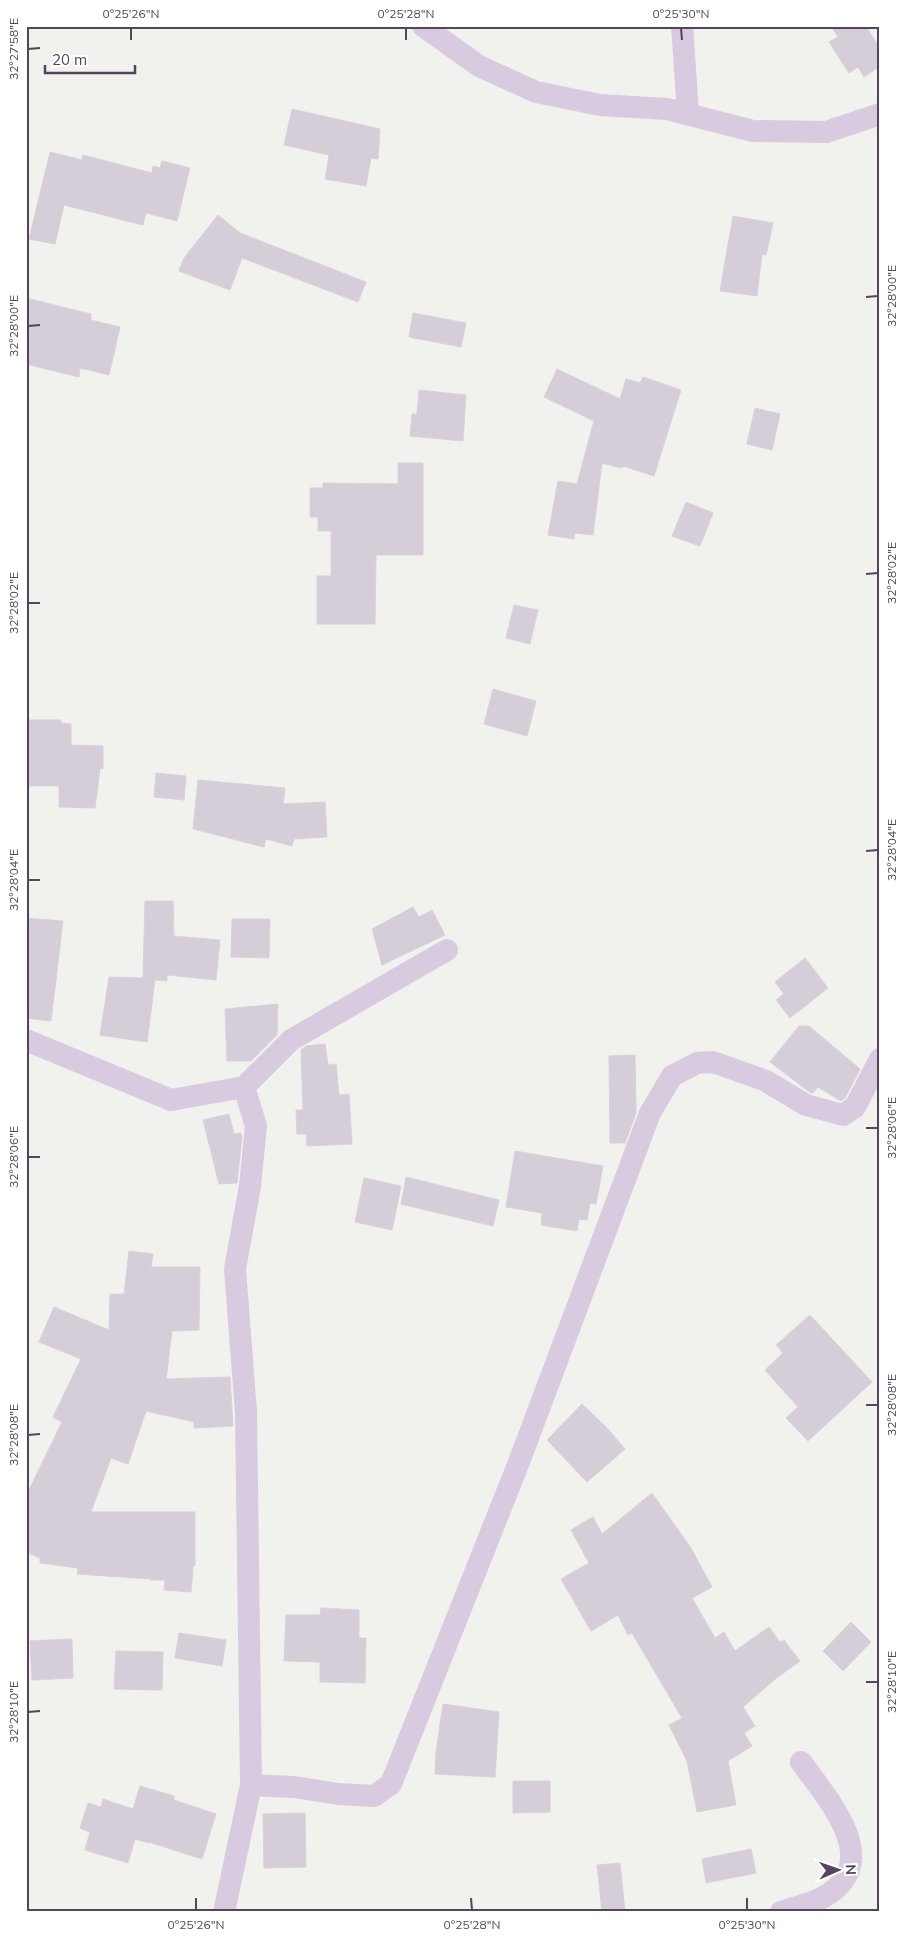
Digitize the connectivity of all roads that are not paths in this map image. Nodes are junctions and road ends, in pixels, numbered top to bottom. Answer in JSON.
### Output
{"nodes":[{"id":1,"x":423,"y":26,"type":"edge"},
{"id":2,"x":682,"y":26,"type":"edge"},
{"id":3,"x":688,"y":114,"type":"junction"},
{"id":4,"x":880,"y":114,"type":"edge"},
{"id":5,"x":448,"y":950,"type":"dead end"},
{"id":6,"x":26,"y":1040,"type":"edge"},
{"id":7,"x":880,"y":1059,"type":"edge"},
{"id":8,"x":244,"y":1087,"type":"junction"},
{"id":9,"x":801,"y":1762,"type":"dead end"},
{"id":10,"x":251,"y":1784,"type":"junction"},
{"id":11,"x":224,"y":1912,"type":"edge"},
{"id":12,"x":781,"y":1912,"type":"edge"}],
"edges":[{"from":1,"to":3,"type":"street"},
{"from":2,"to":3,"type":"street"},
{"from":3,"to":4,"type":"street"},
{"from":5,"to":8,"type":"street"},
{"from":6,"to":8,"type":"street"},
{"from":7,"to":10,"type":"street"},
{"from":8,"to":10,"type":"street"},
{"from":9,"to":12,"type":"street"},
{"from":10,"to":11,"type":"street"}]}
